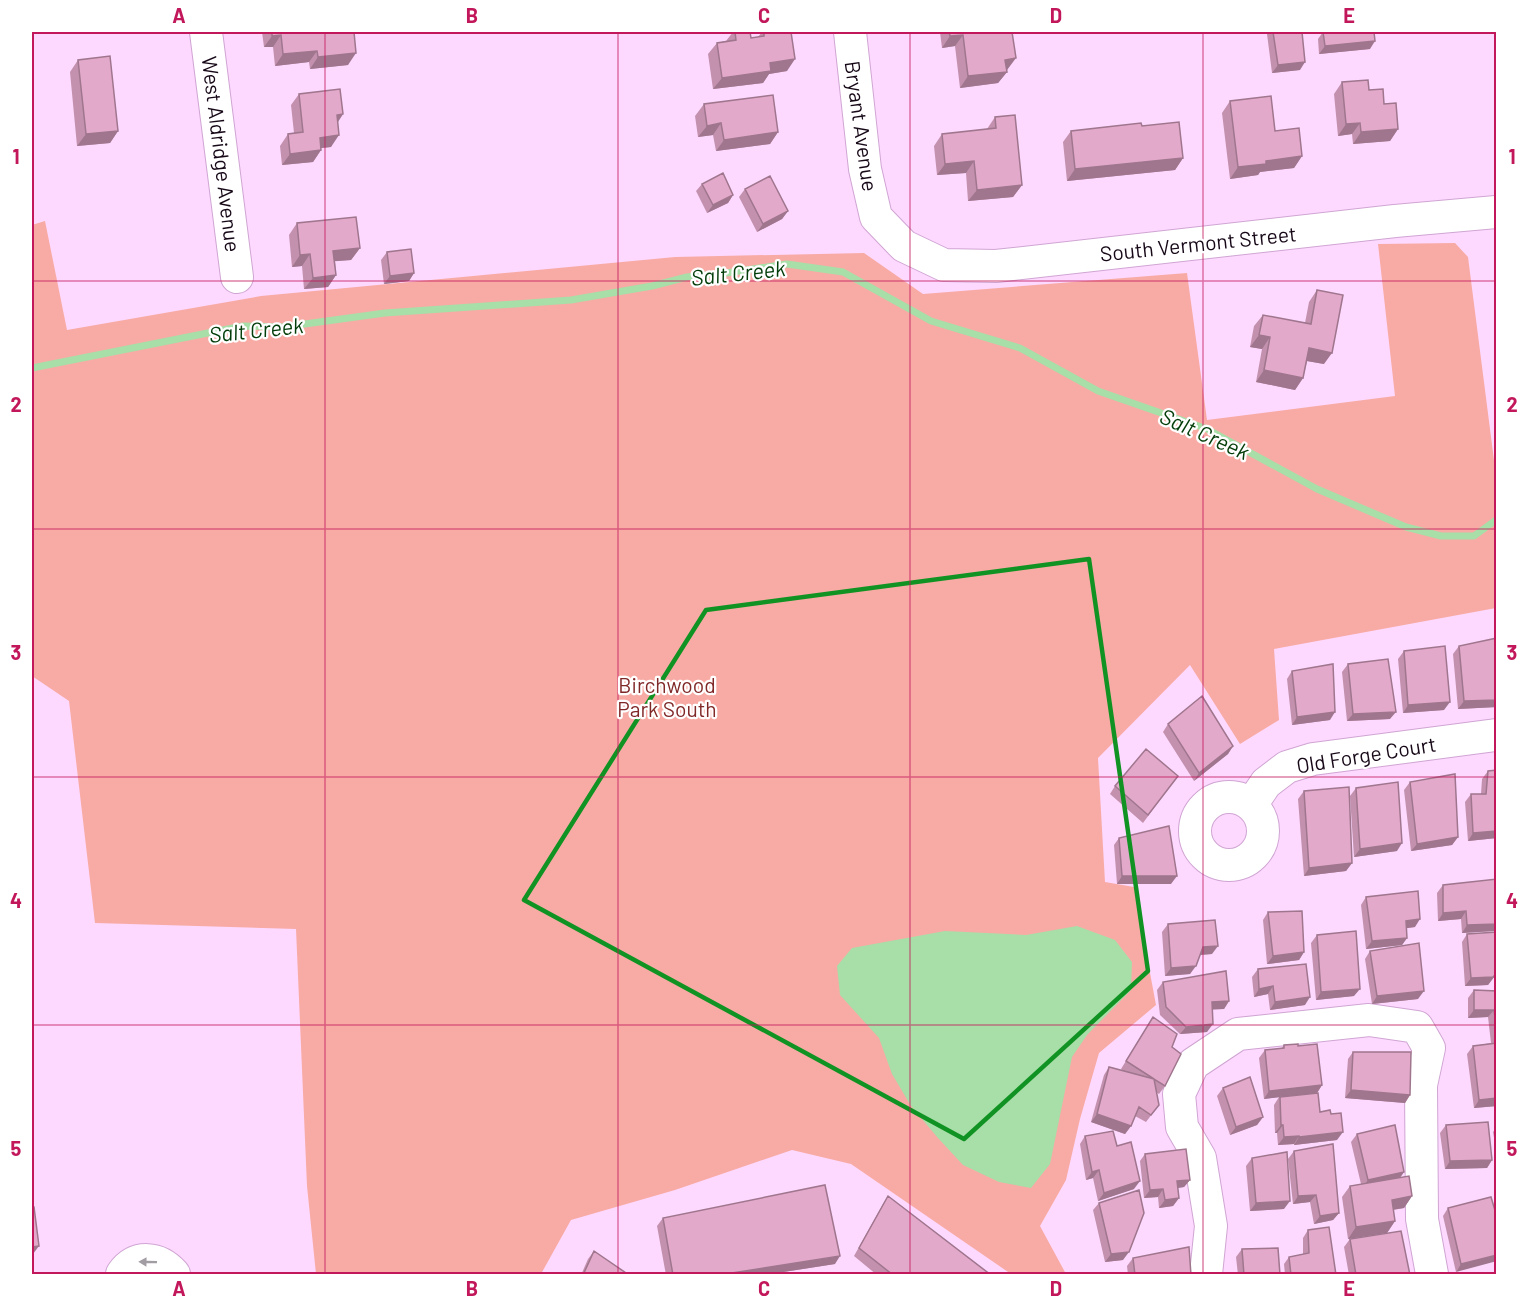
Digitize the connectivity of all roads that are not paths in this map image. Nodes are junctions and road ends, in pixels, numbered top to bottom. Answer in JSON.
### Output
{"nodes":[{"id":1,"x":206,"y":32,"type":"edge"},
{"id":2,"x":850,"y":32,"type":"edge"},
{"id":3,"x":1497,"y":212,"type":"edge"},
{"id":4,"x":904,"y":246,"type":"joint"},
{"id":5,"x":237,"y":277,"type":"dead end"},
{"id":6,"x":1497,"y":735,"type":"edge"},
{"id":7,"x":1251,"y":804,"type":"dead end"},
{"id":8,"x":122,"y":1275,"type":"edge"},
{"id":9,"x":174,"y":1275,"type":"edge"},
{"id":10,"x":1206,"y":1275,"type":"edge"},
{"id":11,"x":1431,"y":1275,"type":"edge"}],
"edges":[{"from":1,"to":5,"type":"street","name":"West Aldridge Avenue"},
{"from":2,"to":4,"type":"street","name":"Bryant Avenue"},
{"from":3,"to":4,"type":"street","name":"South Vermont Street"},
{"from":6,"to":7,"type":"street","name":"Old Forge Court"},
{"from":9,"to":8,"type":"street","one_way":true},
{"from":10,"to":11,"type":"street"}]}
